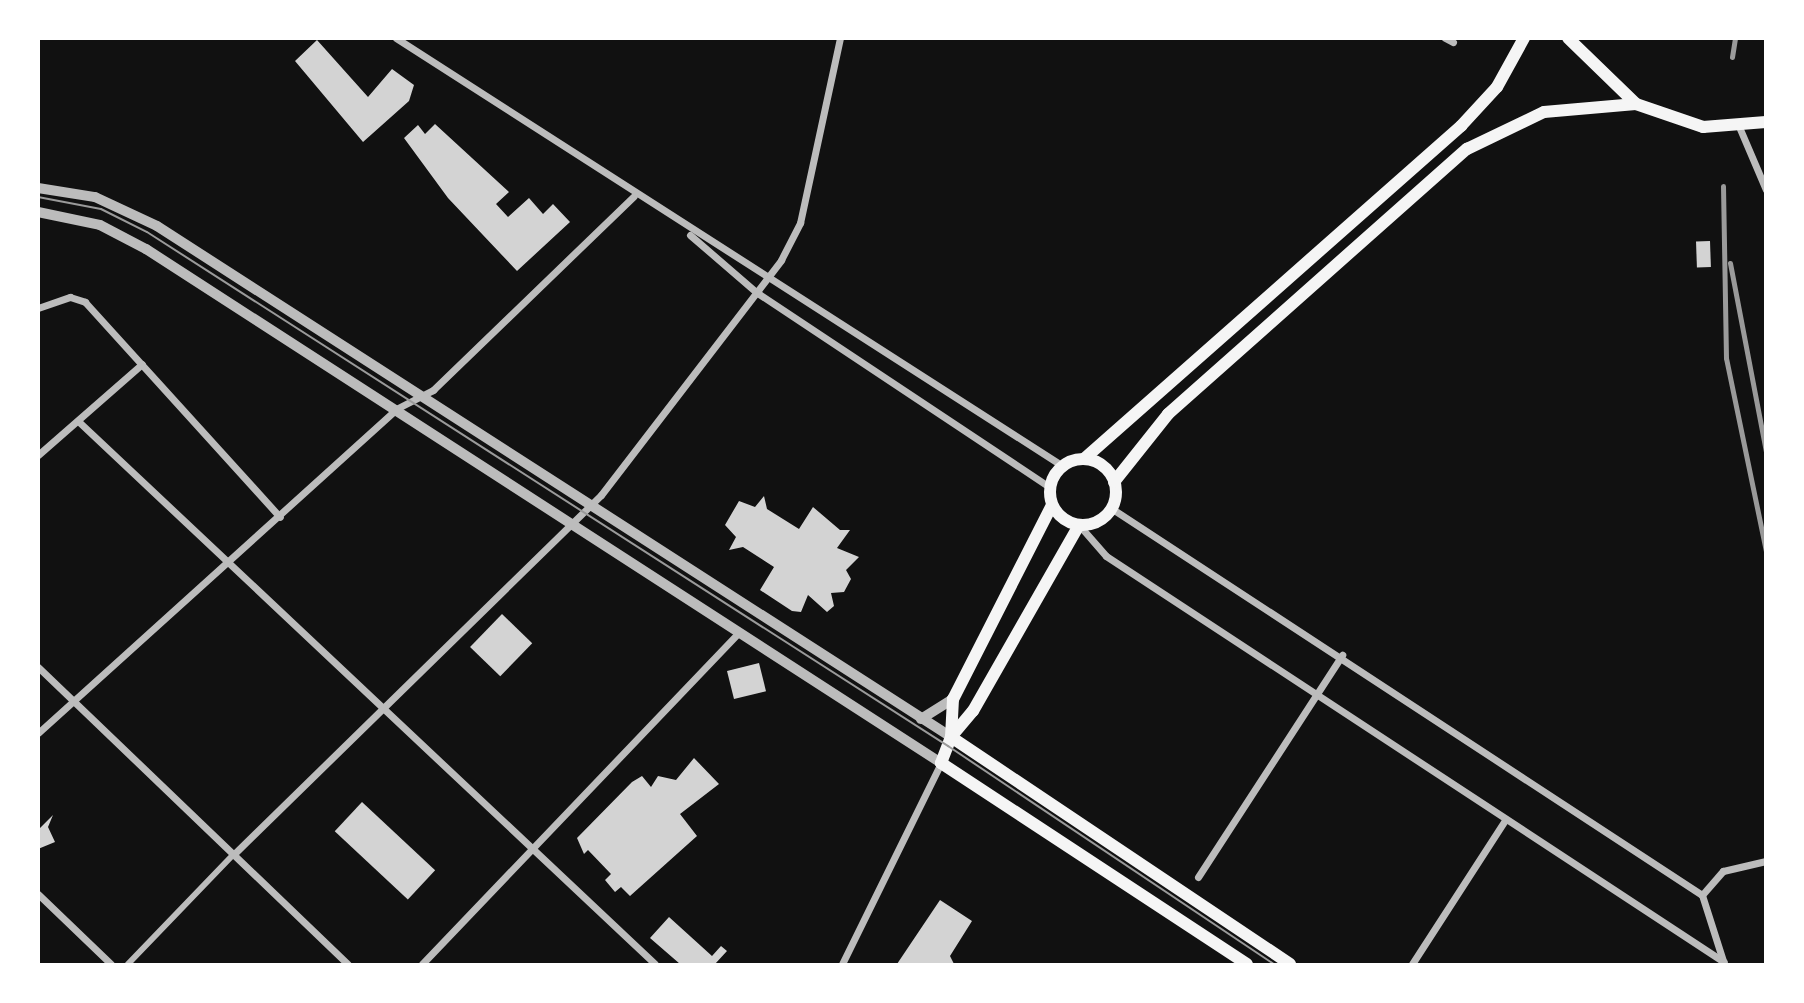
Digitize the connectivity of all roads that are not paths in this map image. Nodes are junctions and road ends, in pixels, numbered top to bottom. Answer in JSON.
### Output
{"nodes":[{"id":1,"x":396,"y":38,"type":"edge"},
{"id":2,"x":840,"y":38,"type":"edge"},
{"id":3,"x":1524,"y":38,"type":"edge"},
{"id":4,"x":1568,"y":38,"type":"edge"},
{"id":5,"x":1636,"y":104,"type":"junction"},
{"id":6,"x":1766,"y":122,"type":"edge"},
{"id":7,"x":1741,"y":129,"type":"junction"},
{"id":8,"x":38,"y":188,"type":"edge"},
{"id":9,"x":1766,"y":190,"type":"edge"},
{"id":10,"x":634,"y":196,"type":"junction"},
{"id":11,"x":38,"y":212,"type":"edge"},
{"id":12,"x":679,"y":225,"type":"junction"},
{"id":13,"x":767,"y":278,"type":"junction"},
{"id":14,"x":756,"y":292,"type":"junction"},
{"id":15,"x":38,"y":308,"type":"edge"},
{"id":16,"x":142,"y":364,"type":"junction"},
{"id":17,"x":421,"y":398,"type":"junction"},
{"id":18,"x":396,"y":409,"type":"junction"},
{"id":19,"x":78,"y":421,"type":"junction"},
{"id":20,"x":38,"y":455,"type":"edge"},
{"id":21,"x":1085,"y":458,"type":"junction"},
{"id":22,"x":1061,"y":466,"type":"junction"},
{"id":23,"x":1114,"y":482,"type":"junction"},
{"id":24,"x":1049,"y":487,"type":"junction"},
{"id":25,"x":590,"y":505,"type":"junction"},
{"id":26,"x":1052,"y":505,"type":"junction"},
{"id":27,"x":1111,"y":508,"type":"junction"},
{"id":28,"x":280,"y":517,"type":"junction"},
{"id":29,"x":571,"y":522,"type":"junction"},
{"id":30,"x":1079,"y":525,"type":"junction"},
{"id":31,"x":229,"y":565,"type":"junction"},
{"id":32,"x":739,"y":632,"type":"junction"},
{"id":33,"x":1342,"y":655,"type":"junction"},
{"id":34,"x":38,"y":667,"type":"edge"},
{"id":35,"x":1317,"y":694,"type":"junction"},
{"id":36,"x":953,"y":699,"type":"junction"},
{"id":37,"x":74,"y":701,"type":"junction"},
{"id":38,"x":382,"y":709,"type":"junction"},
{"id":39,"x":921,"y":719,"type":"junction"},
{"id":40,"x":38,"y":733,"type":"edge"},
{"id":41,"x":951,"y":737,"type":"junction"},
{"id":42,"x":941,"y":763,"type":"junction"},
{"id":43,"x":1505,"y":820,"type":"junction"},
{"id":44,"x":530,"y":849,"type":"junction"},
{"id":45,"x":234,"y":854,"type":"junction"},
{"id":46,"x":1766,"y":861,"type":"edge"},
{"id":47,"x":1198,"y":877,"type":"dead end"},
{"id":48,"x":38,"y":894,"type":"edge"},
{"id":49,"x":1702,"y":895,"type":"junction"},
{"id":50,"x":1724,"y":963,"type":"edge"},
{"id":51,"x":111,"y":964,"type":"edge"},
{"id":52,"x":128,"y":964,"type":"edge"},
{"id":53,"x":348,"y":964,"type":"edge"},
{"id":54,"x":422,"y":964,"type":"edge"},
{"id":55,"x":655,"y":964,"type":"edge"},
{"id":56,"x":842,"y":964,"type":"edge"},
{"id":57,"x":1247,"y":964,"type":"edge"},
{"id":58,"x":1290,"y":964,"type":"edge"},
{"id":59,"x":1412,"y":964,"type":"edge"}],
"edges":[{"from":1,"to":10,"type":"street"},
{"from":2,"to":13,"type":"street"},
{"from":3,"to":21,"type":"main road"},
{"from":4,"to":5,"type":"main road"},
{"from":5,"to":7,"type":"main road"},
{"from":5,"to":23,"type":"main road"},
{"from":6,"to":7,"type":"main road"},
{"from":7,"to":9,"type":"street"},
{"from":8,"to":17,"type":"street"},
{"from":10,"to":12,"type":"street"},
{"from":10,"to":17,"type":"street"},
{"from":11,"to":18,"type":"street"},
{"from":12,"to":13,"type":"street"},
{"from":12,"to":14,"type":"street"},
{"from":13,"to":14,"type":"street"},
{"from":13,"to":22,"type":"street"},
{"from":14,"to":24,"type":"street"},
{"from":14,"to":25,"type":"street"},
{"from":15,"to":16,"type":"street"},
{"from":16,"to":19,"type":"street"},
{"from":16,"to":28,"type":"street"},
{"from":17,"to":18,"type":"street"},
{"from":17,"to":25,"type":"street"},
{"from":18,"to":28,"type":"street"},
{"from":18,"to":29,"type":"street"},
{"from":19,"to":20,"type":"street"},
{"from":19,"to":31,"type":"street"},
{"from":21,"to":22,"type":"main road"},
{"from":21,"to":23,"type":"main road"},
{"from":22,"to":24,"type":"main road"},
{"from":23,"to":27,"type":"main road"},
{"from":24,"to":26,"type":"main road"},
{"from":25,"to":29,"type":"street"},
{"from":25,"to":39,"type":"street"},
{"from":26,"to":30,"type":"main road"},
{"from":26,"to":36,"type":"main road"},
{"from":27,"to":30,"type":"main road"},
{"from":27,"to":33,"type":"street"},
{"from":28,"to":31,"type":"street"},
{"from":29,"to":32,"type":"street"},
{"from":29,"to":38,"type":"street"},
{"from":30,"to":35,"type":"street"},
{"from":30,"to":41,"type":"main road"},
{"from":31,"to":37,"type":"street"},
{"from":31,"to":38,"type":"street"},
{"from":32,"to":42,"type":"street"},
{"from":32,"to":44,"type":"street"},
{"from":33,"to":35,"type":"street"},
{"from":33,"to":49,"type":"street"},
{"from":34,"to":37,"type":"street"},
{"from":35,"to":43,"type":"street"},
{"from":35,"to":47,"type":"street"},
{"from":36,"to":39,"type":"street"},
{"from":36,"to":41,"type":"main road"},
{"from":37,"to":40,"type":"street"},
{"from":37,"to":45,"type":"street"},
{"from":38,"to":44,"type":"street"},
{"from":38,"to":45,"type":"street"},
{"from":39,"to":41,"type":"street"},
{"from":41,"to":42,"type":"main road"},
{"from":41,"to":58,"type":"main road"},
{"from":42,"to":56,"type":"street"},
{"from":42,"to":57,"type":"main road"},
{"from":43,"to":50,"type":"street"},
{"from":43,"to":59,"type":"street"},
{"from":44,"to":54,"type":"street"},
{"from":44,"to":55,"type":"street"},
{"from":45,"to":52,"type":"street"},
{"from":45,"to":53,"type":"street"},
{"from":46,"to":49,"type":"street"},
{"from":48,"to":51,"type":"street"},
{"from":49,"to":50,"type":"street"}]}
